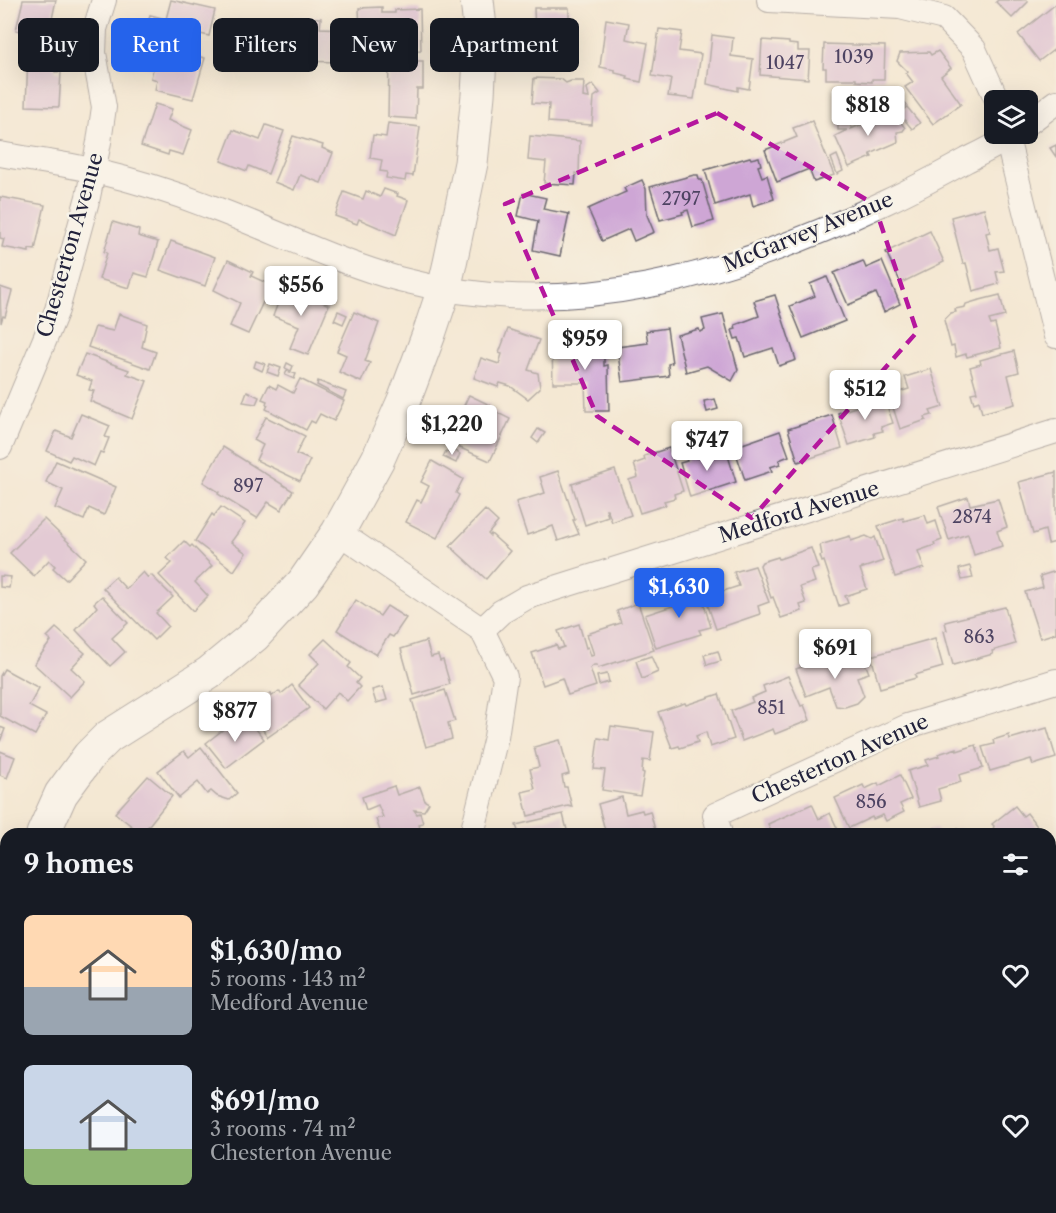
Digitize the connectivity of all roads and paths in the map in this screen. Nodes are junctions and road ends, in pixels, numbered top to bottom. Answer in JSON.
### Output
{"nodes":[{"id":1,"x":104,"y":0,"type":"edge"},
{"id":2,"x":477,"y":0,"type":"edge"},
{"id":3,"x":769,"y":0,"type":"edge"},
{"id":4,"x":992,"y":90,"type":"edge"},
{"id":5,"x":1056,"y":102,"type":"edge"},
{"id":6,"x":1038,"y":116,"type":"edge"},
{"id":7,"x":993,"y":144,"type":"edge"},
{"id":8,"x":1011,"y":144,"type":"edge"},
{"id":9,"x":0,"y":154,"type":"edge"},
{"id":10,"x":94,"y":170,"type":"junction"},
{"id":11,"x":444,"y":288,"type":"junction"},
{"id":12,"x":1056,"y":336,"type":"edge"},
{"id":13,"x":1056,"y":430,"type":"edge"},
{"id":14,"x":0,"y":447,"type":"edge"},
{"id":15,"x":338,"y":532,"type":"junction"},
{"id":16,"x":482,"y":630,"type":"junction"},
{"id":17,"x":1056,"y":681,"type":"edge"},
{"id":18,"x":47,"y":828,"type":"edge"},
{"id":19,"x":473,"y":828,"type":"edge"},
{"id":20,"x":718,"y":828,"type":"edge"}],
"edges":[{"from":1,"to":10,"type":"street","name":"Chesterton Avenue"},
{"from":2,"to":11,"type":"main road"},
{"from":3,"to":4,"type":"street"},
{"from":5,"to":6,"type":"street"},
{"from":7,"to":11,"type":"street","name":"McGarvey Avenue"},
{"from":8,"to":12,"type":"street"},
{"from":9,"to":10,"type":"street","name":"McGarvey Avenue"},
{"from":10,"to":11,"type":"street","name":"McGarvey Avenue"},
{"from":10,"to":14,"type":"street","name":"Chesterton Avenue"},
{"from":11,"to":15,"type":"main road"},
{"from":13,"to":16,"type":"street","name":"Medford Avenue"},
{"from":15,"to":16,"type":"street"},
{"from":15,"to":18,"type":"main road"},
{"from":16,"to":19,"type":"street"},
{"from":17,"to":20,"type":"street","name":"Chesterton Avenue"}]}
